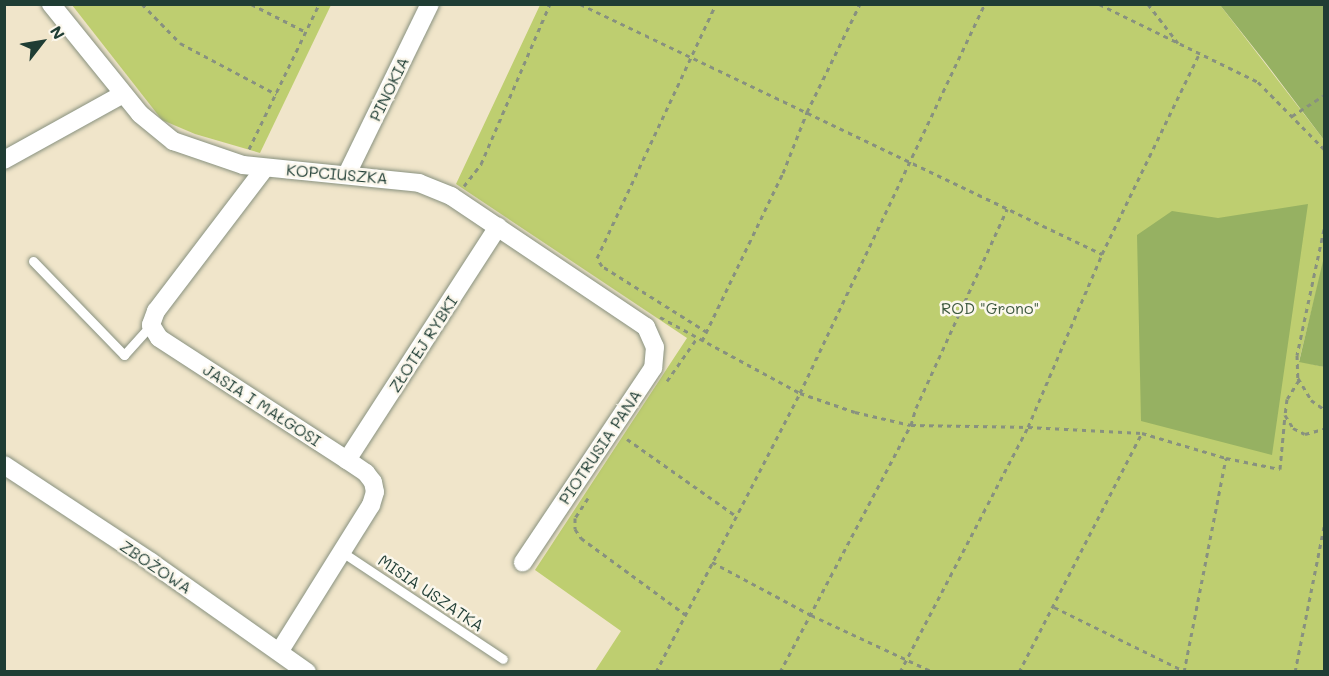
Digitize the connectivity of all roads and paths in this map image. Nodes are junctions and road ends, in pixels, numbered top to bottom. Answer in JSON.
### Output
{"nodes":[{"id":1,"x":51,"y":4,"type":"edge"},
{"id":2,"x":142,"y":4,"type":"edge"},
{"id":3,"x":251,"y":4,"type":"edge"},
{"id":4,"x":319,"y":4,"type":"edge"},
{"id":5,"x":430,"y":4,"type":"edge"},
{"id":6,"x":550,"y":4,"type":"edge"},
{"id":7,"x":580,"y":4,"type":"edge"},
{"id":8,"x":716,"y":4,"type":"edge"},
{"id":9,"x":860,"y":4,"type":"edge"},
{"id":10,"x":985,"y":4,"type":"edge"},
{"id":11,"x":1099,"y":4,"type":"edge"},
{"id":12,"x":1148,"y":4,"type":"edge"},
{"id":13,"x":306,"y":32,"type":"junction"},
{"id":14,"x":1179,"y":44,"type":"junction"},
{"id":15,"x":1199,"y":54,"type":"junction"},
{"id":16,"x":690,"y":58,"type":"junction"},
{"id":17,"x":123,"y":94,"type":"junction"},
{"id":18,"x":276,"y":94,"type":"junction"},
{"id":19,"x":1324,"y":95,"type":"edge"},
{"id":20,"x":807,"y":112,"type":"junction"},
{"id":21,"x":1292,"y":116,"type":"junction"},
{"id":22,"x":1324,"y":149,"type":"edge"},
{"id":23,"x":4,"y":160,"type":"edge"},
{"id":24,"x":909,"y":161,"type":"junction"},
{"id":25,"x":243,"y":165,"type":"junction"},
{"id":26,"x":265,"y":168,"type":"junction"},
{"id":27,"x":347,"y":174,"type":"junction"},
{"id":28,"x":451,"y":196,"type":"junction"},
{"id":29,"x":1007,"y":209,"type":"junction"},
{"id":30,"x":498,"y":227,"type":"junction"},
{"id":31,"x":1324,"y":229,"type":"edge"},
{"id":32,"x":1102,"y":254,"type":"junction"},
{"id":33,"x":33,"y":261,"type":"dead end"},
{"id":34,"x":651,"y":321,"type":"junction"},
{"id":35,"x":151,"y":325,"type":"junction"},
{"id":36,"x":707,"y":332,"type":"junction"},
{"id":37,"x":696,"y":338,"type":"junction"},
{"id":38,"x":702,"y":341,"type":"junction"},
{"id":39,"x":1299,"y":380,"type":"junction"},
{"id":40,"x":665,"y":384,"type":"dead end"},
{"id":41,"x":800,"y":393,"type":"junction"},
{"id":42,"x":1324,"y":409,"type":"edge"},
{"id":43,"x":1285,"y":415,"type":"junction"},
{"id":44,"x":911,"y":425,"type":"junction"},
{"id":45,"x":1028,"y":427,"type":"junction"},
{"id":46,"x":1324,"y":429,"type":"edge"},
{"id":47,"x":633,"y":430,"type":"dead end"},
{"id":48,"x":1142,"y":434,"type":"junction"},
{"id":49,"x":627,"y":439,"type":"junction"},
{"id":50,"x":621,"y":449,"type":"dead end"},
{"id":51,"x":1226,"y":458,"type":"junction"},
{"id":52,"x":347,"y":460,"type":"junction"},
{"id":53,"x":4,"y":465,"type":"edge"},
{"id":54,"x":595,"y":489,"type":"dead end"},
{"id":55,"x":736,"y":516,"type":"junction"},
{"id":56,"x":1324,"y":527,"type":"edge"},
{"id":57,"x":342,"y":552,"type":"junction"},
{"id":58,"x":523,"y":561,"type":"dead end"},
{"id":59,"x":712,"y":562,"type":"junction"},
{"id":60,"x":1054,"y":607,"type":"junction"},
{"id":61,"x":686,"y":614,"type":"junction"},
{"id":62,"x":811,"y":615,"type":"junction"},
{"id":63,"x":279,"y":652,"type":"junction"},
{"id":64,"x":503,"y":659,"type":"dead end"},
{"id":65,"x":906,"y":660,"type":"junction"},
{"id":66,"x":1184,"y":671,"type":"edge"},
{"id":67,"x":307,"y":672,"type":"edge"},
{"id":68,"x":656,"y":672,"type":"edge"},
{"id":69,"x":780,"y":672,"type":"edge"},
{"id":70,"x":900,"y":672,"type":"edge"},
{"id":71,"x":933,"y":672,"type":"edge"},
{"id":72,"x":1019,"y":672,"type":"edge"},
{"id":73,"x":1294,"y":672,"type":"edge"}],
"edges":[{"from":1,"to":17,"type":"street","name":"KOPCIUSZKA"},
{"from":2,"to":18,"type":"path"},
{"from":3,"to":13,"type":"path"},
{"from":4,"to":13,"type":"path"},
{"from":5,"to":27,"type":"street","name":"PINOKIA"},
{"from":6,"to":28,"type":"path"},
{"from":7,"to":16,"type":"path"},
{"from":8,"to":16,"type":"path"},
{"from":9,"to":20,"type":"path"},
{"from":10,"to":24,"type":"path"},
{"from":11,"to":14,"type":"path"},
{"from":12,"to":14,"type":"path"},
{"from":13,"to":18,"type":"path"},
{"from":14,"to":15,"type":"path"},
{"from":15,"to":21,"type":"path"},
{"from":15,"to":32,"type":"path"},
{"from":16,"to":20,"type":"path"},
{"from":16,"to":36,"type":"path"},
{"from":17,"to":23,"type":"street"},
{"from":17,"to":25,"type":"street","name":"KOPCIUSZKA"},
{"from":18,"to":25,"type":"path"},
{"from":19,"to":21,"type":"path"},
{"from":20,"to":24,"type":"path"},
{"from":20,"to":36,"type":"path"},
{"from":21,"to":22,"type":"path"},
{"from":24,"to":29,"type":"path"},
{"from":24,"to":41,"type":"path"},
{"from":25,"to":26,"type":"street","name":"KOPCIUSZKA"},
{"from":26,"to":27,"type":"street","name":"KOPCIUSZKA"},
{"from":26,"to":35,"type":"street"},
{"from":27,"to":28,"type":"street","name":"KOPCIUSZKA"},
{"from":28,"to":30,"type":"street","name":"KOPCIUSZKA"},
{"from":29,"to":32,"type":"path"},
{"from":29,"to":44,"type":"path"},
{"from":30,"to":34,"type":"street","name":"KOPCIUSZKA"},
{"from":30,"to":52,"type":"street","name":"ZŁOTEJ RYBKI"},
{"from":31,"to":39,"type":"path"},
{"from":32,"to":45,"type":"path"},
{"from":33,"to":35,"type":"lane"},
{"from":34,"to":37,"type":"path"},
{"from":34,"to":58,"type":"street","name":"PIOTRUSIA PANA"},
{"from":35,"to":52,"type":"street","name":"JASIA I MAŁGOSI"},
{"from":36,"to":38,"type":"path"},
{"from":37,"to":38,"type":"path"},
{"from":37,"to":40,"type":"path"},
{"from":38,"to":41,"type":"path"},
{"from":39,"to":42,"type":"path"},
{"from":39,"to":43,"type":"path"},
{"from":41,"to":44,"type":"path"},
{"from":41,"to":55,"type":"path"},
{"from":43,"to":46,"type":"path"},
{"from":43,"to":51,"type":"path"},
{"from":44,"to":45,"type":"path"},
{"from":44,"to":62,"type":"path"},
{"from":45,"to":48,"type":"path"},
{"from":45,"to":65,"type":"path"},
{"from":47,"to":49,"type":"path"},
{"from":48,"to":51,"type":"path"},
{"from":48,"to":60,"type":"path"},
{"from":49,"to":50,"type":"path"},
{"from":49,"to":55,"type":"path"},
{"from":51,"to":66,"type":"path"},
{"from":52,"to":57,"type":"street","name":"JASIA I MAŁGOSI"},
{"from":53,"to":63,"type":"street","name":"ZBOŻOWA"},
{"from":54,"to":61,"type":"path"},
{"from":55,"to":59,"type":"path"},
{"from":56,"to":73,"type":"path"},
{"from":57,"to":63,"type":"street","name":"JASIA I MAŁGOSI"},
{"from":57,"to":64,"type":"lane","name":"MISIA USZATKA"},
{"from":59,"to":61,"type":"path"},
{"from":59,"to":62,"type":"path"},
{"from":60,"to":66,"type":"path"},
{"from":60,"to":72,"type":"path"},
{"from":61,"to":68,"type":"path"},
{"from":62,"to":65,"type":"path"},
{"from":62,"to":69,"type":"path"},
{"from":63,"to":67,"type":"street","name":"ZBOŻOWA"},
{"from":65,"to":70,"type":"path"},
{"from":65,"to":71,"type":"path"}]}
